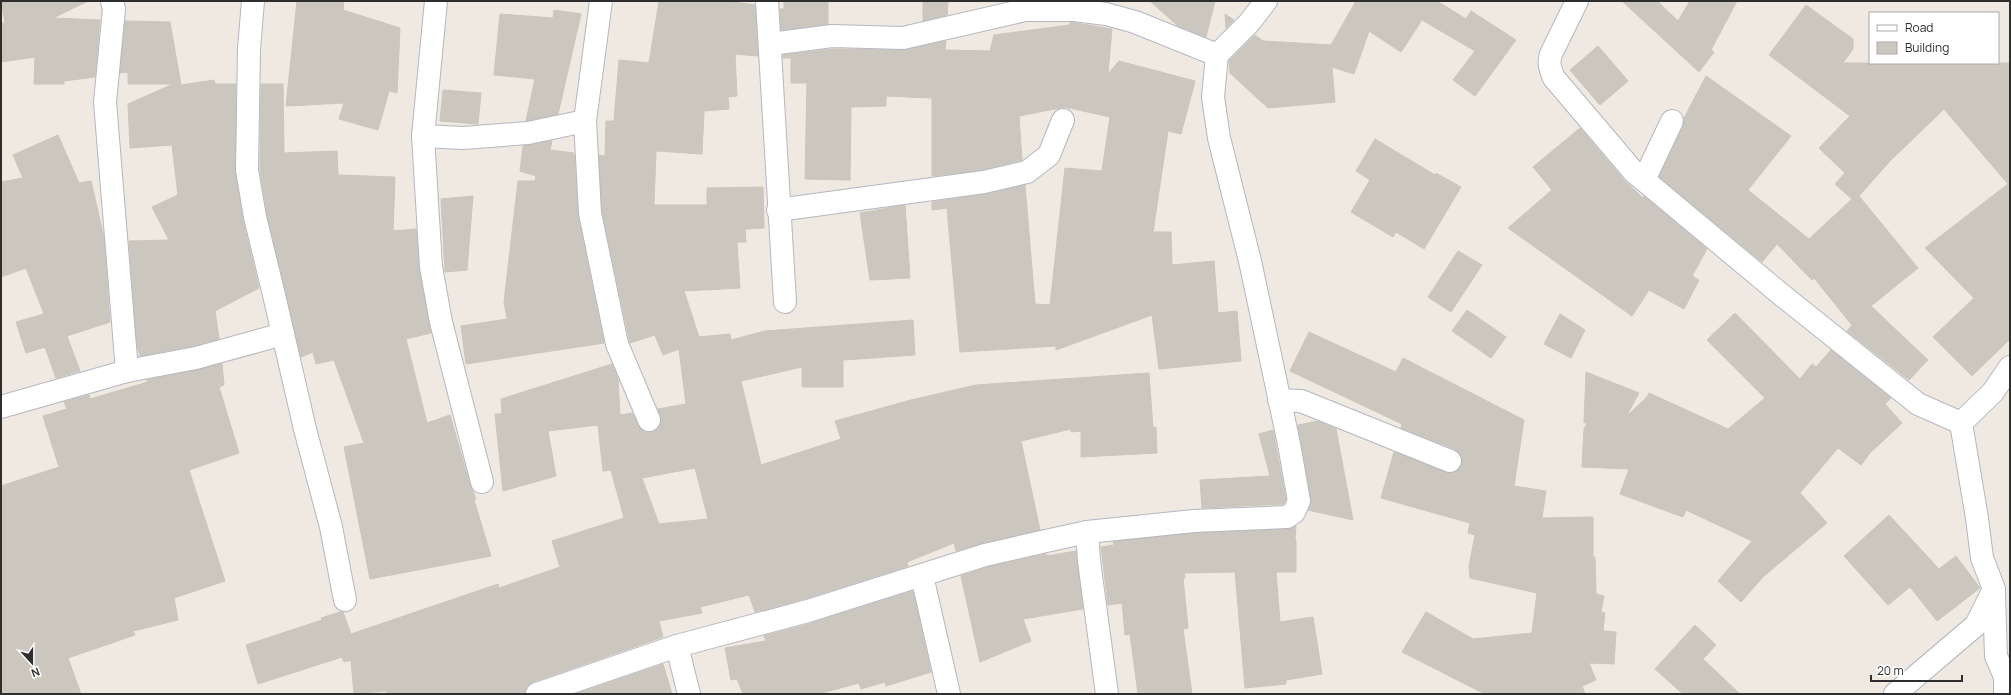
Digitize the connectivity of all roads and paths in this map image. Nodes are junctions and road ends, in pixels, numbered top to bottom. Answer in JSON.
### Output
{"nodes":[{"id":1,"x":112,"y":1,"type":"edge"},
{"id":2,"x":253,"y":1,"type":"edge"},
{"id":3,"x":436,"y":1,"type":"edge"},
{"id":4,"x":601,"y":1,"type":"edge"},
{"id":5,"x":767,"y":1,"type":"edge"},
{"id":6,"x":1266,"y":1,"type":"edge"},
{"id":7,"x":1577,"y":1,"type":"edge"},
{"id":8,"x":771,"y":44,"type":"junction"},
{"id":9,"x":1217,"y":55,"type":"junction"},
{"id":10,"x":1063,"y":120,"type":"dead end"},
{"id":11,"x":585,"y":121,"type":"junction"},
{"id":12,"x":1672,"y":122,"type":"dead end"},
{"id":13,"x":423,"y":136,"type":"junction"},
{"id":14,"x":1644,"y":180,"type":"junction"},
{"id":15,"x":778,"y":210,"type":"junction"},
{"id":16,"x":785,"y":302,"type":"dead end"},
{"id":17,"x":284,"y":334,"type":"junction"},
{"id":18,"x":2010,"y":367,"type":"edge"},
{"id":19,"x":127,"y":371,"type":"junction"},
{"id":20,"x":1279,"y":400,"type":"junction"},
{"id":21,"x":1,"y":407,"type":"edge"},
{"id":22,"x":649,"y":420,"type":"dead end"},
{"id":23,"x":1961,"y":424,"type":"junction"},
{"id":24,"x":1450,"y":461,"type":"dead end"},
{"id":25,"x":482,"y":482,"type":"dead end"},
{"id":26,"x":1087,"y":532,"type":"junction"},
{"id":27,"x":922,"y":576,"type":"junction"},
{"id":28,"x":1994,"y":590,"type":"junction"},
{"id":29,"x":345,"y":600,"type":"dead end"},
{"id":30,"x":677,"y":646,"type":"junction"},
{"id":31,"x":2003,"y":658,"type":"edge"},
{"id":32,"x":537,"y":694,"type":"edge"},
{"id":33,"x":689,"y":694,"type":"edge"},
{"id":34,"x":949,"y":694,"type":"edge"},
{"id":35,"x":1107,"y":694,"type":"edge"},
{"id":36,"x":1895,"y":694,"type":"edge"},
{"id":37,"x":2005,"y":694,"type":"edge"}],
"edges":[{"from":1,"to":19,"type":"street"},
{"from":2,"to":17,"type":"street"},
{"from":3,"to":13,"type":"street"},
{"from":4,"to":11,"type":"street"},
{"from":5,"to":8,"type":"street"},
{"from":6,"to":9,"type":"street"},
{"from":7,"to":14,"type":"street"},
{"from":8,"to":9,"type":"street"},
{"from":8,"to":15,"type":"street"},
{"from":9,"to":20,"type":"street"},
{"from":10,"to":15,"type":"street"},
{"from":11,"to":13,"type":"street"},
{"from":11,"to":22,"type":"street"},
{"from":12,"to":14,"type":"street"},
{"from":13,"to":25,"type":"street"},
{"from":14,"to":23,"type":"street"},
{"from":15,"to":16,"type":"street"},
{"from":17,"to":19,"type":"street"},
{"from":17,"to":29,"type":"street"},
{"from":18,"to":23,"type":"street"},
{"from":19,"to":21,"type":"street"},
{"from":20,"to":24,"type":"street"},
{"from":20,"to":26,"type":"street"},
{"from":23,"to":28,"type":"street"},
{"from":26,"to":27,"type":"street"},
{"from":26,"to":35,"type":"street"},
{"from":27,"to":30,"type":"street"},
{"from":27,"to":34,"type":"street"},
{"from":28,"to":31,"type":"street"},
{"from":28,"to":36,"type":"street"},
{"from":30,"to":32,"type":"street"},
{"from":30,"to":33,"type":"street"},
{"from":31,"to":37,"type":"street"}]}
